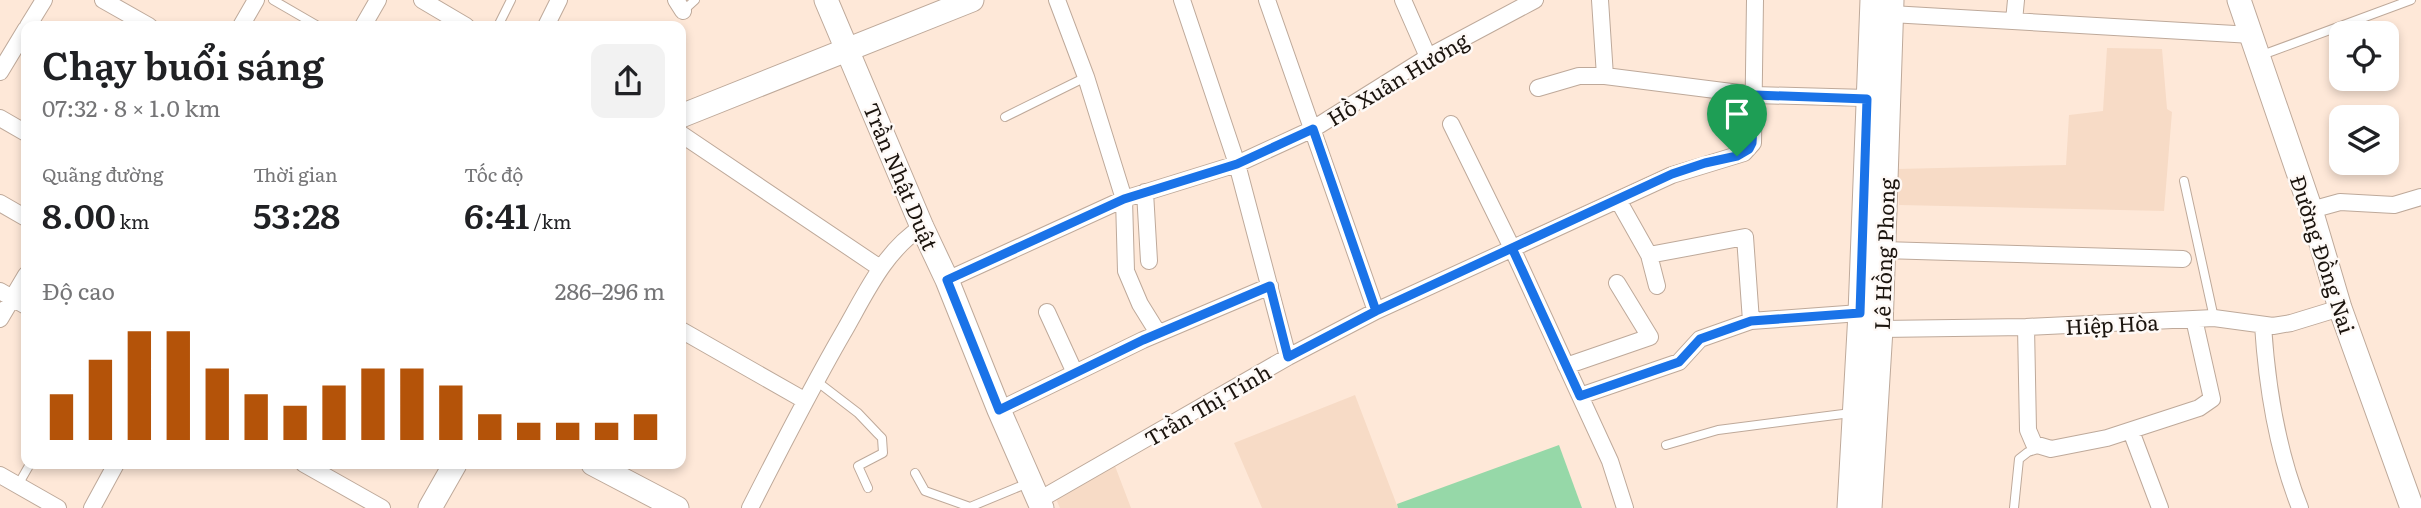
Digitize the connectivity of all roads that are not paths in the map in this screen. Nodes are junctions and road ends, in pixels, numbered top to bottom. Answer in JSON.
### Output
{"nodes":[{"id":1,"x":44,"y":0,"type":"edge"},
{"id":2,"x":103,"y":0,"type":"edge"},
{"id":3,"x":256,"y":0,"type":"edge"},
{"id":4,"x":274,"y":0,"type":"edge"},
{"id":5,"x":378,"y":0,"type":"edge"},
{"id":6,"x":422,"y":0,"type":"edge"},
{"id":7,"x":512,"y":0,"type":"edge"},
{"id":8,"x":559,"y":0,"type":"edge"},
{"id":9,"x":826,"y":0,"type":"edge"},
{"id":10,"x":972,"y":0,"type":"edge"},
{"id":11,"x":1057,"y":0,"type":"edge"},
{"id":12,"x":1182,"y":0,"type":"edge"},
{"id":13,"x":1267,"y":0,"type":"edge"},
{"id":14,"x":1403,"y":0,"type":"edge"},
{"id":15,"x":1535,"y":0,"type":"edge"},
{"id":16,"x":1600,"y":0,"type":"edge"},
{"id":17,"x":1755,"y":0,"type":"edge"},
{"id":18,"x":1872,"y":0,"type":"edge"},
{"id":19,"x":2015,"y":0,"type":"edge"},
{"id":20,"x":2239,"y":0,"type":"edge"},
{"id":21,"x":2411,"y":0,"type":"edge"},
{"id":22,"x":126,"y":6,"type":"edge"},
{"id":23,"x":1886,"y":17,"type":"edge"},
{"id":24,"x":31,"y":21,"type":"edge"},
{"id":25,"x":143,"y":21,"type":"edge"},
{"id":26,"x":244,"y":21,"type":"edge"},
{"id":27,"x":310,"y":21,"type":"edge"},
{"id":28,"x":366,"y":21,"type":"edge"},
{"id":29,"x":458,"y":21,"type":"edge"},
{"id":30,"x":501,"y":21,"type":"edge"},
{"id":31,"x":548,"y":21,"type":"edge"},
{"id":32,"x":2014,"y":21,"type":"junction"},
{"id":33,"x":2252,"y":34,"type":"junction"},
{"id":34,"x":21,"y":38,"type":"edge"},
{"id":35,"x":848,"y":48,"type":"junction"},
{"id":36,"x":1428,"y":57,"type":"junction"},
{"id":37,"x":2259,"y":57,"type":"junction"},
{"id":38,"x":0,"y":72,"type":"edge"},
{"id":39,"x":1605,"y":76,"type":"junction"},
{"id":40,"x":1086,"y":77,"type":"junction"},
{"id":41,"x":1538,"y":89,"type":"dead end"},
{"id":42,"x":1755,"y":95,"type":"junction"},
{"id":43,"x":1877,"y":99,"type":"junction"},
{"id":44,"x":686,"y":114,"type":"edge"},
{"id":45,"x":1005,"y":117,"type":"dead end"},
{"id":46,"x":0,"y":118,"type":"edge"},
{"id":47,"x":1451,"y":124,"type":"dead end"},
{"id":48,"x":1313,"y":129,"type":"junction"},
{"id":49,"x":21,"y":130,"type":"edge"},
{"id":50,"x":686,"y":137,"type":"edge"},
{"id":51,"x":1237,"y":164,"type":"junction"},
{"id":52,"x":2183,"y":181,"type":"dead end"},
{"id":53,"x":1145,"y":192,"type":"junction"},
{"id":54,"x":2421,"y":197,"type":"edge"},
{"id":55,"x":1124,"y":199,"type":"junction"},
{"id":56,"x":1618,"y":200,"type":"junction"},
{"id":57,"x":0,"y":203,"type":"edge"},
{"id":58,"x":2311,"y":210,"type":"junction"},
{"id":59,"x":21,"y":215,"type":"edge"},
{"id":60,"x":922,"y":227,"type":"junction"},
{"id":61,"x":1512,"y":248,"type":"junction"},
{"id":62,"x":1883,"y":250,"type":"junction"},
{"id":63,"x":1648,"y":255,"type":"junction"},
{"id":64,"x":2183,"y":259,"type":"dead end"},
{"id":65,"x":1149,"y":261,"type":"dead end"},
{"id":66,"x":880,"y":268,"type":"junction"},
{"id":67,"x":21,"y":280,"type":"edge"},
{"id":68,"x":947,"y":280,"type":"junction"},
{"id":69,"x":1617,"y":284,"type":"dead end"},
{"id":70,"x":1270,"y":286,"type":"junction"},
{"id":71,"x":1657,"y":286,"type":"dead end"},
{"id":72,"x":6,"y":295,"type":"edge"},
{"id":73,"x":2340,"y":308,"type":"junction"},
{"id":74,"x":1376,"y":311,"type":"junction"},
{"id":75,"x":1048,"y":312,"type":"dead end"},
{"id":76,"x":1860,"y":313,"type":"junction"},
{"id":77,"x":2214,"y":318,"type":"junction"},
{"id":78,"x":0,"y":319,"type":"edge"},
{"id":79,"x":2194,"y":319,"type":"junction"},
{"id":80,"x":1751,"y":321,"type":"junction"},
{"id":81,"x":2263,"y":326,"type":"junction"},
{"id":82,"x":2026,"y":327,"type":"junction"},
{"id":83,"x":1881,"y":329,"type":"junction"},
{"id":84,"x":686,"y":333,"type":"edge"},
{"id":85,"x":1158,"y":333,"type":"junction"},
{"id":86,"x":1288,"y":357,"type":"junction"},
{"id":87,"x":1566,"y":366,"type":"junction"},
{"id":88,"x":1075,"y":373,"type":"junction"},
{"id":89,"x":815,"y":380,"type":"junction"},
{"id":90,"x":1580,"y":396,"type":"junction"},
{"id":91,"x":804,"y":400,"type":"junction"},
{"id":92,"x":999,"y":410,"type":"junction"},
{"id":93,"x":1853,"y":412,"type":"junction"},
{"id":94,"x":2131,"y":431,"type":"junction"},
{"id":95,"x":1666,"y":445,"type":"dead end"},
{"id":96,"x":2041,"y":448,"type":"junction"},
{"id":97,"x":27,"y":469,"type":"edge"},
{"id":98,"x":114,"y":469,"type":"edge"},
{"id":99,"x":313,"y":469,"type":"edge"},
{"id":100,"x":452,"y":469,"type":"edge"},
{"id":101,"x":603,"y":469,"type":"edge"},
{"id":102,"x":915,"y":473,"type":"dead end"},
{"id":103,"x":0,"y":475,"type":"edge"},
{"id":104,"x":18,"y":485,"type":"junction"},
{"id":105,"x":868,"y":488,"type":"dead end"},
{"id":106,"x":1037,"y":497,"type":"edge"},
{"id":107,"x":2412,"y":498,"type":"edge"},
{"id":108,"x":58,"y":508,"type":"edge"},
{"id":109,"x":92,"y":508,"type":"edge"},
{"id":110,"x":382,"y":508,"type":"edge"},
{"id":111,"x":430,"y":508,"type":"edge"},
{"id":112,"x":677,"y":508,"type":"edge"},
{"id":113,"x":750,"y":508,"type":"edge"},
{"id":114,"x":1625,"y":508,"type":"edge"},
{"id":115,"x":1849,"y":508,"type":"edge"},
{"id":116,"x":1870,"y":508,"type":"edge"},
{"id":117,"x":2014,"y":508,"type":"edge"},
{"id":118,"x":2160,"y":508,"type":"edge"},
{"id":119,"x":2300,"y":508,"type":"edge"}],
"edges":[{"from":1,"to":24,"type":"street"},
{"from":2,"to":22,"type":"street"},
{"from":3,"to":26,"type":"street"},
{"from":4,"to":27,"type":"lane"},
{"from":5,"to":28,"type":"street"},
{"from":6,"to":29,"type":"street"},
{"from":7,"to":30,"type":"lane"},
{"from":8,"to":31,"type":"street"},
{"from":9,"to":35,"type":"street","name":"Trần Nhật Duật"},
{"from":10,"to":35,"type":"street"},
{"from":11,"to":40,"type":"street"},
{"from":12,"to":51,"type":"street"},
{"from":13,"to":48,"type":"street"},
{"from":14,"to":36,"type":"street"},
{"from":15,"to":36,"type":"street","name":"Hồ Xuân Hương"},
{"from":16,"to":39,"type":"street"},
{"from":17,"to":42,"type":"street","name":"Trần Thị Tính"},
{"from":18,"to":23,"type":"street","name":"Lê Hồng Phong"},
{"from":19,"to":32,"type":"street"},
{"from":20,"to":33,"type":"street","name":"Đường Đồng Nai"},
{"from":21,"to":37,"type":"lane"},
{"from":22,"to":25,"type":"street"},
{"from":23,"to":32,"type":"street"},
{"from":23,"to":43,"type":"street","name":"Lê Hồng Phong"},
{"from":32,"to":33,"type":"street"},
{"from":33,"to":37,"type":"street","name":"Đường Đồng Nai"},
{"from":34,"to":38,"type":"street"},
{"from":35,"to":44,"type":"street"},
{"from":35,"to":60,"type":"street","name":"Trần Nhật Duật"},
{"from":36,"to":48,"type":"street","name":"Hồ Xuân Hương"},
{"from":37,"to":58,"type":"street","name":"Đường Đồng Nai"},
{"from":39,"to":41,"type":"street"},
{"from":39,"to":42,"type":"street"},
{"from":40,"to":45,"type":"lane"},
{"from":40,"to":55,"type":"street"},
{"from":42,"to":43,"type":"street"},
{"from":42,"to":56,"type":"street","name":"Trần Thị Tính"},
{"from":43,"to":62,"type":"street","name":"Lê Hồng Phong"},
{"from":43,"to":76,"type":"street","name":"Lê Hồng Phong"},
{"from":46,"to":49,"type":"street"},
{"from":47,"to":61,"type":"street"},
{"from":48,"to":51,"type":"street","name":"Hồ Xuân Hương"},
{"from":48,"to":74,"type":"street"},
{"from":50,"to":66,"type":"street"},
{"from":51,"to":53,"type":"street","name":"Hồ Xuân Hương"},
{"from":51,"to":70,"type":"street"},
{"from":52,"to":77,"type":"lane"},
{"from":53,"to":55,"type":"street","name":"Hồ Xuân Hương"},
{"from":53,"to":65,"type":"street"},
{"from":54,"to":58,"type":"street"},
{"from":55,"to":68,"type":"street","name":"Hồ Xuân Hương"},
{"from":55,"to":85,"type":"street"},
{"from":56,"to":61,"type":"street","name":"Trần Thị Tính"},
{"from":56,"to":63,"type":"street"},
{"from":57,"to":59,"type":"street"},
{"from":58,"to":73,"type":"street","name":"Đường Đồng Nai"},
{"from":60,"to":66,"type":"street"},
{"from":60,"to":68,"type":"street","name":"Trần Nhật Duật"},
{"from":61,"to":74,"type":"street","name":"Trần Thị Tính"},
{"from":61,"to":87,"type":"street"},
{"from":62,"to":64,"type":"street"},
{"from":62,"to":83,"type":"street","name":"Lê Hồng Phong"},
{"from":63,"to":71,"type":"street"},
{"from":63,"to":80,"type":"street"},
{"from":66,"to":89,"type":"street"},
{"from":67,"to":72,"type":"street"},
{"from":68,"to":92,"type":"street","name":"Trần Nhật Duật"},
{"from":69,"to":87,"type":"street"},
{"from":70,"to":85,"type":"street"},
{"from":70,"to":86,"type":"street"},
{"from":72,"to":78,"type":"street"},
{"from":73,"to":81,"type":"street","name":"Hiệp Hòa"},
{"from":73,"to":107,"type":"street","name":"Đường Đồng Nai"},
{"from":74,"to":86,"type":"street","name":"Trần Thị Tính"},
{"from":75,"to":88,"type":"street"},
{"from":76,"to":80,"type":"street"},
{"from":76,"to":93,"type":"street","name":"Lê Hồng Phong"},
{"from":77,"to":79,"type":"street","name":"Hiệp Hòa"},
{"from":77,"to":81,"type":"street","name":"Hiệp Hòa"},
{"from":79,"to":82,"type":"street","name":"Hiệp Hòa"},
{"from":79,"to":94,"type":"street"},
{"from":80,"to":90,"type":"street"},
{"from":81,"to":119,"type":"street"},
{"from":82,"to":83,"type":"street","name":"Hiệp Hòa"},
{"from":82,"to":96,"type":"street"},
{"from":83,"to":116,"type":"street","name":"Lê Hồng Phong"},
{"from":84,"to":91,"type":"street"},
{"from":85,"to":88,"type":"street"},
{"from":86,"to":106,"type":"street","name":"Trần Thị Tính"},
{"from":87,"to":90,"type":"street"},
{"from":88,"to":92,"type":"street"},
{"from":89,"to":91,"type":"street"},
{"from":89,"to":105,"type":"lane"},
{"from":90,"to":114,"type":"street"},
{"from":91,"to":113,"type":"street"},
{"from":92,"to":106,"type":"street","name":"Trần Nhật Duật"},
{"from":93,"to":95,"type":"lane"},
{"from":93,"to":115,"type":"street","name":"Lê Hồng Phong"},
{"from":94,"to":96,"type":"street"},
{"from":94,"to":118,"type":"street"},
{"from":96,"to":117,"type":"lane"},
{"from":97,"to":104,"type":"lane"},
{"from":98,"to":109,"type":"street"},
{"from":99,"to":110,"type":"street"},
{"from":100,"to":111,"type":"street"},
{"from":101,"to":112,"type":"street"},
{"from":102,"to":106,"type":"lane"},
{"from":103,"to":104,"type":"street"},
{"from":104,"to":108,"type":"street"}]}
